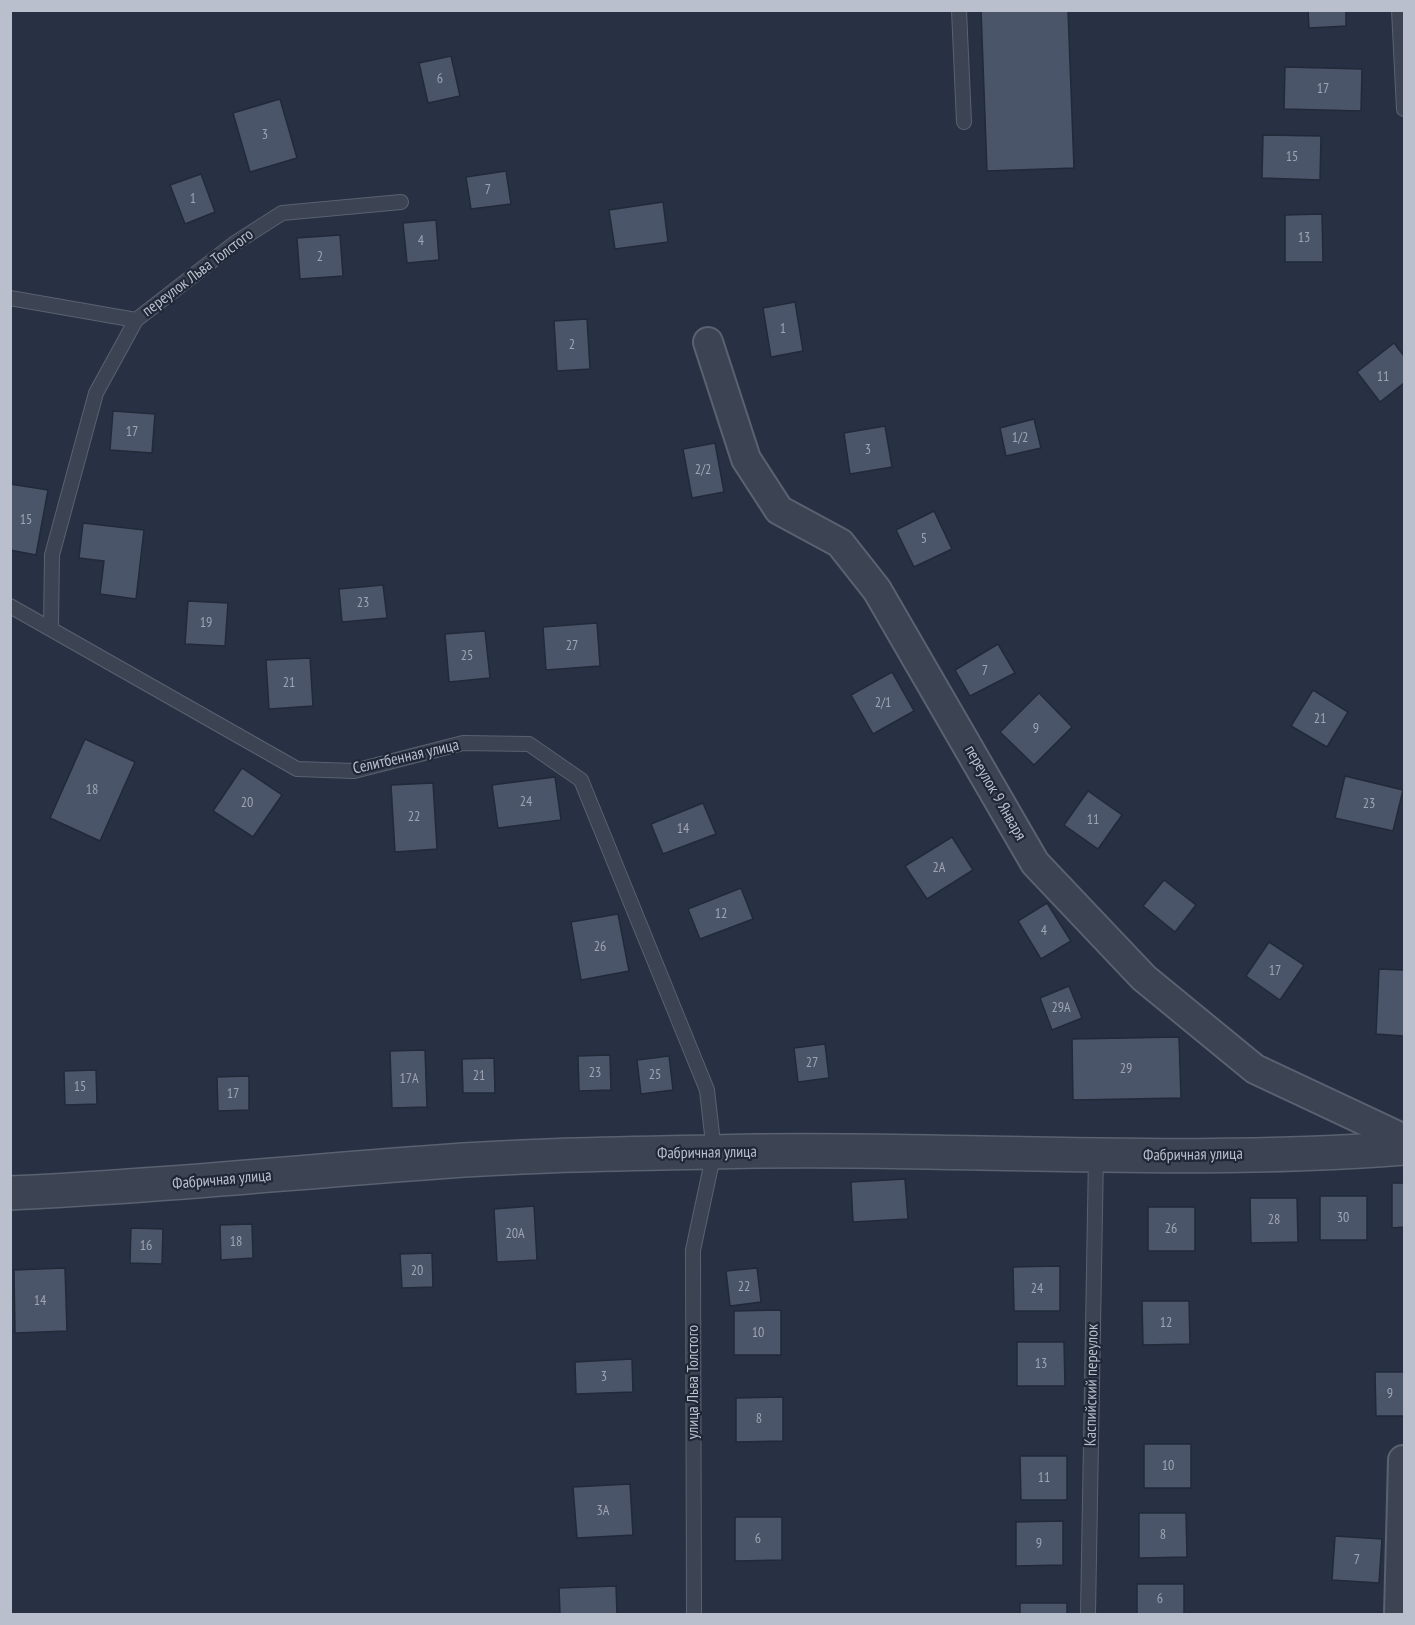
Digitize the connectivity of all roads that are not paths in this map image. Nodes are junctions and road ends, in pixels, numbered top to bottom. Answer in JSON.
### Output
{"nodes":[{"id":1,"x":959,"y":10,"type":"edge"},
{"id":2,"x":1399,"y":10,"type":"edge"},
{"id":3,"x":1404,"y":109,"type":"edge"},
{"id":4,"x":964,"y":122,"type":"dead end"},
{"id":5,"x":401,"y":202,"type":"dead end"},
{"id":6,"x":10,"y":298,"type":"edge"},
{"id":7,"x":136,"y":320,"type":"junction"},
{"id":8,"x":708,"y":342,"type":"dead end"},
{"id":9,"x":10,"y":606,"type":"edge"},
{"id":10,"x":51,"y":628,"type":"junction"},
{"id":11,"x":1404,"y":1139,"type":"edge"},
{"id":12,"x":1404,"y":1148,"type":"edge"},
{"id":13,"x":714,"y":1152,"type":"junction"},
{"id":14,"x":1096,"y":1155,"type":"junction"},
{"id":15,"x":10,"y":1193,"type":"edge"},
{"id":16,"x":1403,"y":1460,"type":"dead end"},
{"id":17,"x":694,"y":1614,"type":"edge"},
{"id":18,"x":1088,"y":1614,"type":"edge"},
{"id":19,"x":1399,"y":1614,"type":"edge"}],
"edges":[{"from":1,"to":4,"type":"lane"},
{"from":2,"to":3,"type":"lane"},
{"from":5,"to":7,"type":"lane","name":"переулок Льва Толстого"},
{"from":6,"to":7,"type":"lane"},
{"from":7,"to":10,"type":"lane","name":"переулок Льва Толстого"},
{"from":8,"to":11,"type":"street","name":"переулок 9 Января"},
{"from":9,"to":10,"type":"lane","name":"Селитбенная улица"},
{"from":10,"to":13,"type":"lane","name":"Селитбенная улица"},
{"from":12,"to":14,"type":"street","name":"Фабричная улица"},
{"from":13,"to":14,"type":"street","name":"Фабричная улица"},
{"from":13,"to":15,"type":"street","name":"Фабричная улица"},
{"from":13,"to":17,"type":"lane","name":"улица Льва Толстого"},
{"from":14,"to":18,"type":"lane","name":"Каспийский переулок"},
{"from":16,"to":19,"type":"street"}]}
